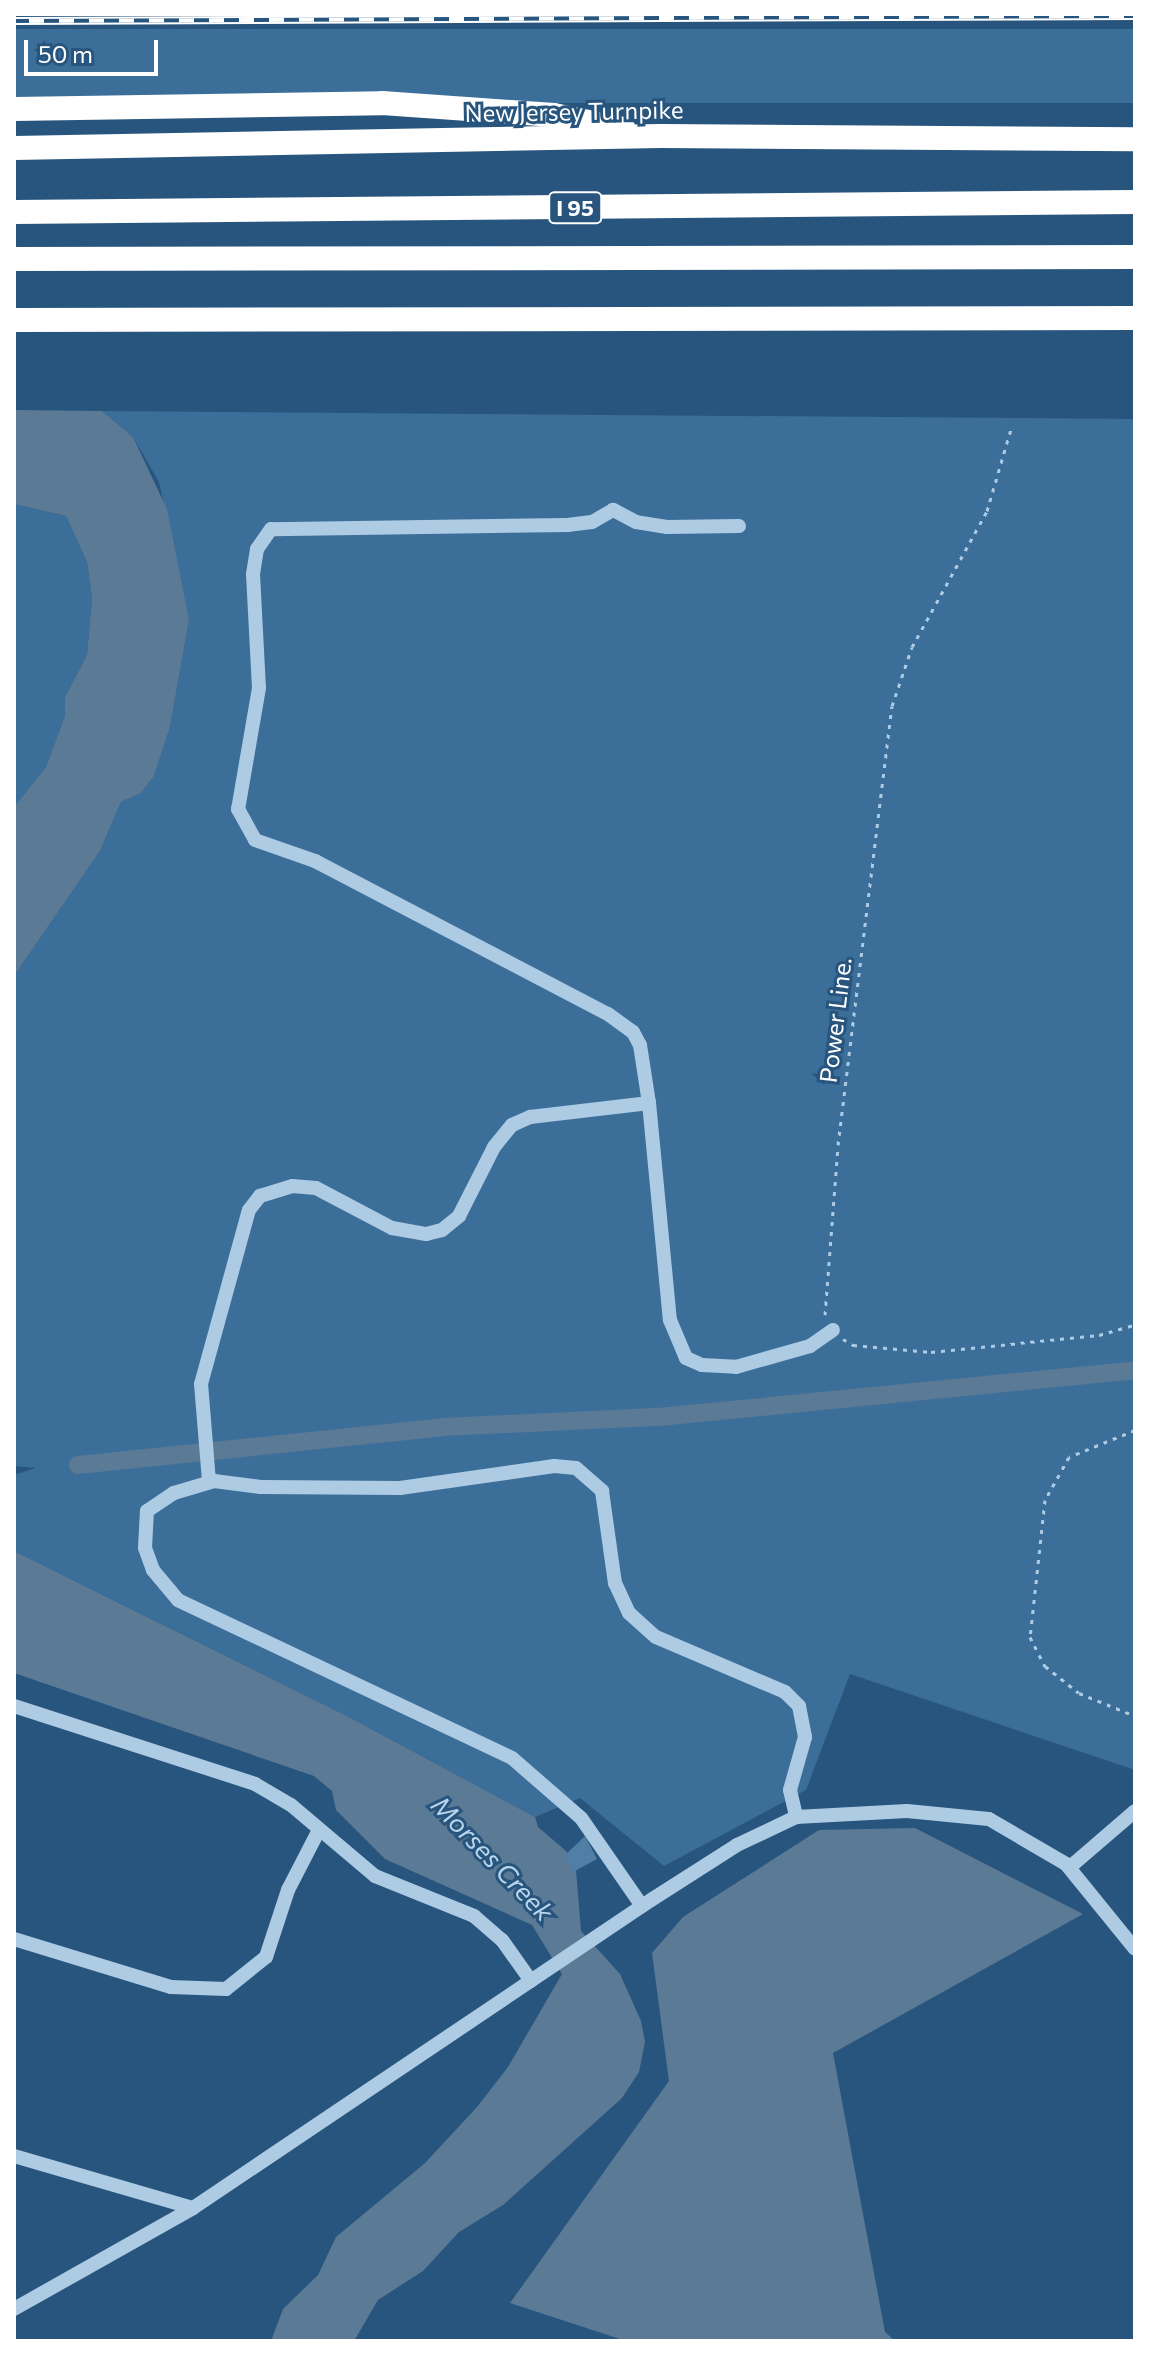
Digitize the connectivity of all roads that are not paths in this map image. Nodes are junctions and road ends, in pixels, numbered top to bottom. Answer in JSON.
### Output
{"nodes":[{"id":1,"x":14,"y":109,"type":"edge"},
{"id":2,"x":661,"y":136,"type":"junction"},
{"id":3,"x":1135,"y":139,"type":"edge"},
{"id":4,"x":14,"y":148,"type":"edge"},
{"id":5,"x":1135,"y":202,"type":"edge"},
{"id":6,"x":14,"y":212,"type":"edge"},
{"id":7,"x":1135,"y":257,"type":"edge"},
{"id":8,"x":14,"y":259,"type":"edge"},
{"id":9,"x":1135,"y":318,"type":"edge"},
{"id":10,"x":14,"y":320,"type":"edge"},
{"id":11,"x":739,"y":526,"type":"dead end"},
{"id":12,"x":649,"y":1103,"type":"junction"},
{"id":13,"x":833,"y":1330,"type":"road end"},
{"id":14,"x":209,"y":1481,"type":"junction"},
{"id":15,"x":14,"y":1706,"type":"edge"},
{"id":16,"x":1135,"y":1811,"type":"edge"},
{"id":17,"x":796,"y":1817,"type":"junction"},
{"id":18,"x":319,"y":1830,"type":"junction"},
{"id":19,"x":1070,"y":1867,"type":"junction"},
{"id":20,"x":642,"y":1906,"type":"junction"},
{"id":21,"x":14,"y":1939,"type":"edge"},
{"id":22,"x":1135,"y":1949,"type":"edge"},
{"id":23,"x":531,"y":1981,"type":"junction"},
{"id":24,"x":14,"y":2156,"type":"edge"},
{"id":25,"x":193,"y":2208,"type":"junction"},
{"id":26,"x":14,"y":2309,"type":"edge"}],
"edges":[{"from":1,"to":2,"type":"highway"},
{"from":2,"to":3,"type":"highway","name":"New Jersey Turnpike"},
{"from":2,"to":4,"type":"highway","name":"New Jersey Turnpike"},
{"from":5,"to":6,"type":"highway","number":"I 95"},
{"from":7,"to":8,"type":"highway","number":"I 95"},
{"from":9,"to":10,"type":"highway"},
{"from":11,"to":12,"type":"lane"},
{"from":12,"to":13,"type":"lane"},
{"from":12,"to":14,"type":"lane"},
{"from":14,"to":17,"type":"lane"},
{"from":14,"to":20,"type":"lane"},
{"from":15,"to":18,"type":"lane"},
{"from":16,"to":19,"type":"lane"},
{"from":17,"to":19,"type":"lane"},
{"from":17,"to":20,"type":"lane"},
{"from":18,"to":21,"type":"lane"},
{"from":18,"to":23,"type":"lane"},
{"from":19,"to":22,"type":"lane"},
{"from":20,"to":23,"type":"lane"},
{"from":23,"to":25,"type":"lane"},
{"from":24,"to":25,"type":"lane"},
{"from":25,"to":26,"type":"lane"}]}
